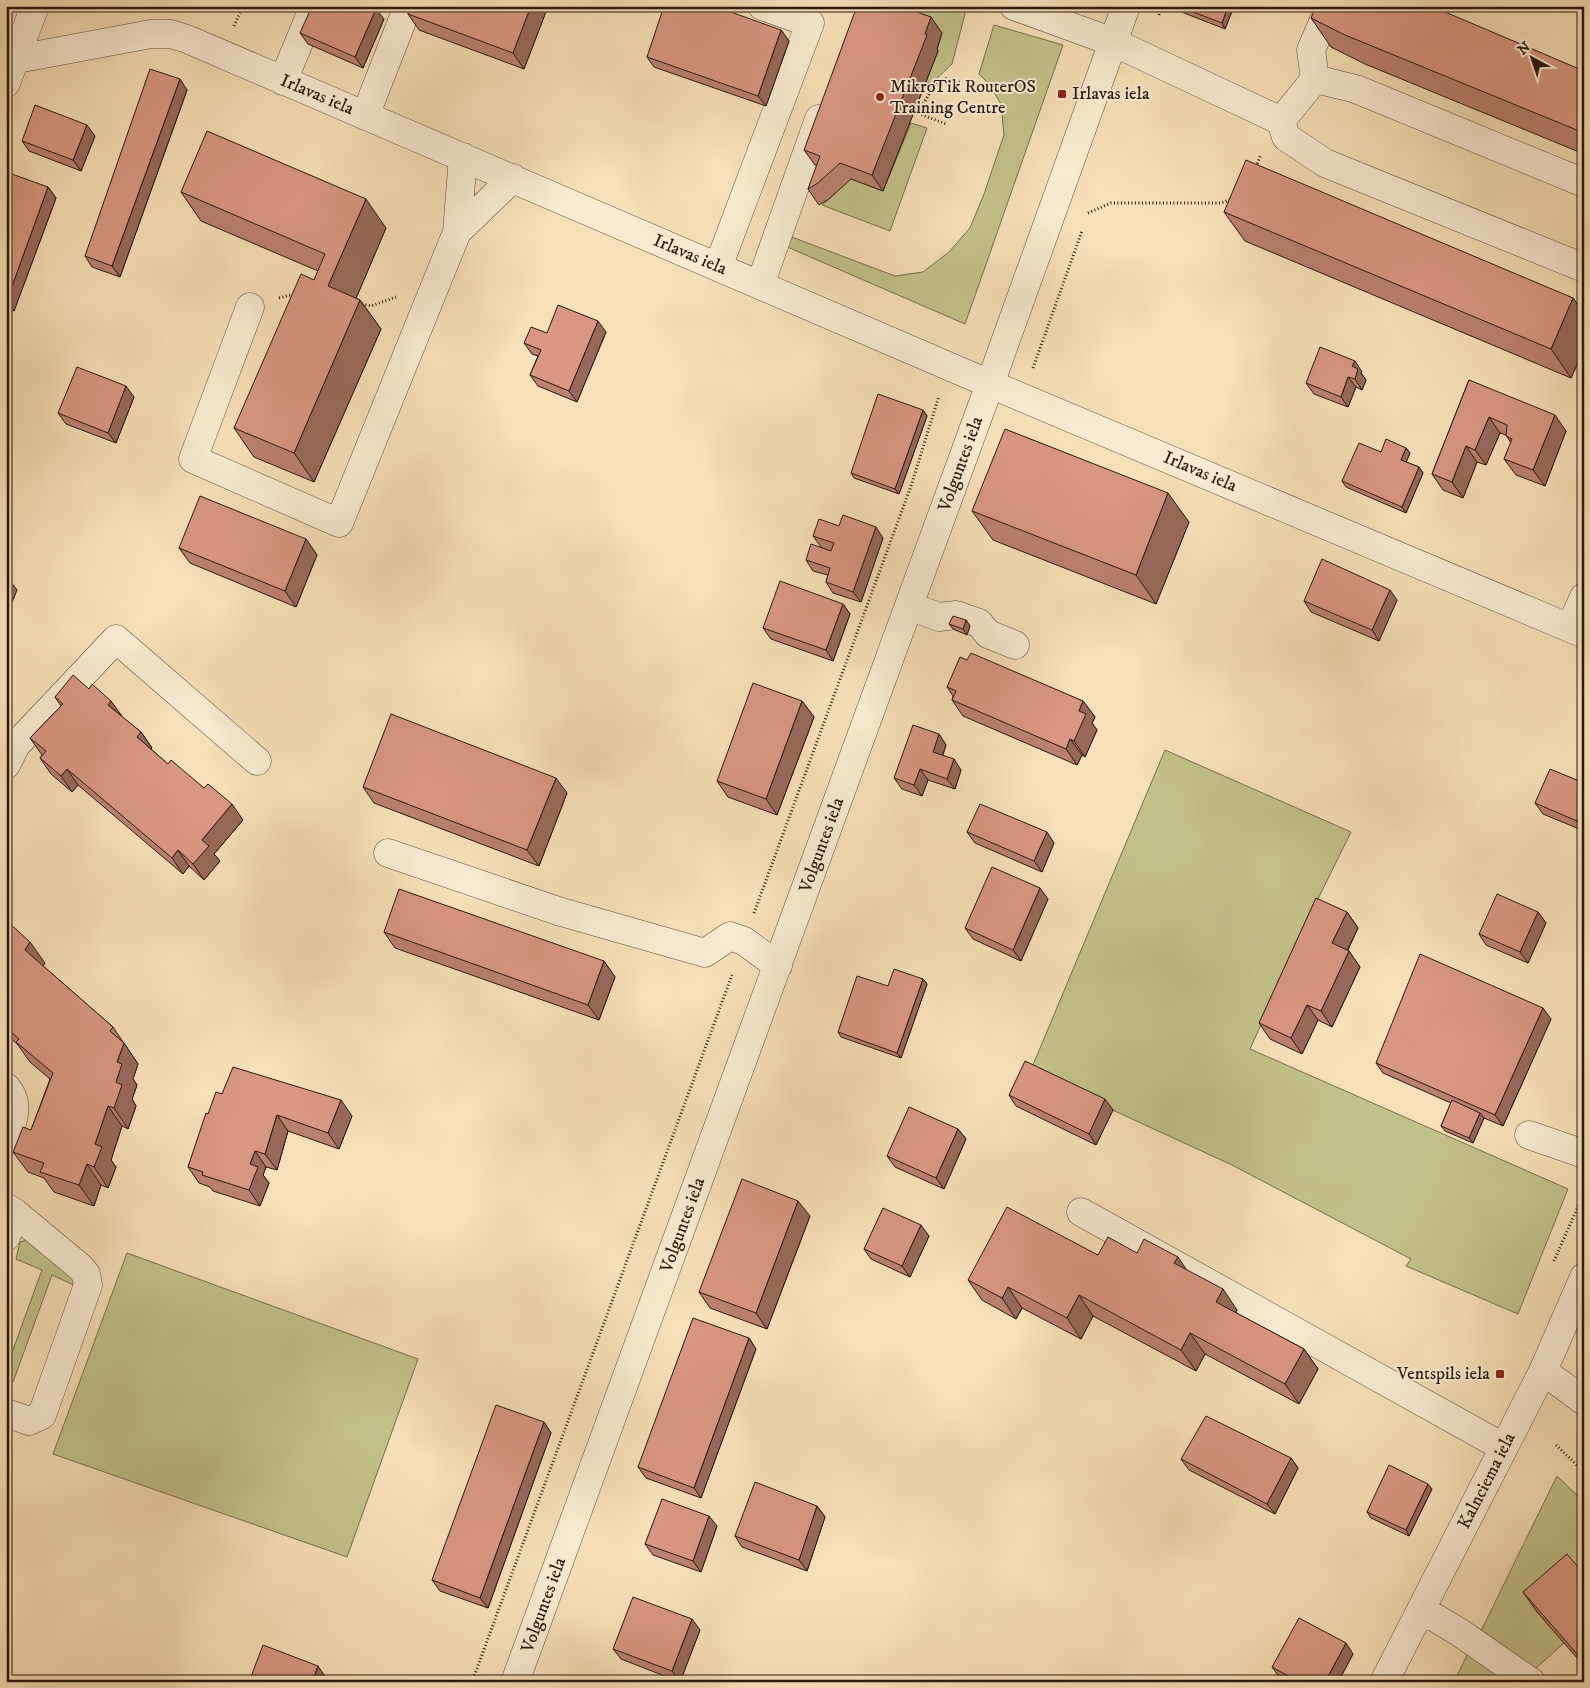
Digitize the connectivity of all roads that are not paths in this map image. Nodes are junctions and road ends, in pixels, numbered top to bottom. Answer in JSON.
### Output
{"nodes":[{"id":1,"x":35,"y":6,"type":"edge"},
{"id":2,"x":314,"y":6,"type":"edge"},
{"id":3,"x":408,"y":6,"type":"edge"},
{"id":4,"x":762,"y":6,"type":"edge"},
{"id":5,"x":1014,"y":6,"type":"edge"},
{"id":6,"x":1126,"y":6,"type":"edge"},
{"id":7,"x":1330,"y":6,"type":"edge"},
{"id":8,"x":1113,"y":42,"type":"junction"},
{"id":9,"x":9,"y":68,"type":"edge"},
{"id":10,"x":1315,"y":79,"type":"junction"},
{"id":11,"x":283,"y":81,"type":"junction"},
{"id":12,"x":827,"y":98,"type":"edge"},
{"id":13,"x":365,"y":116,"type":"junction"},
{"id":14,"x":1281,"y":121,"type":"junction"},
{"id":15,"x":463,"y":158,"type":"junction"},
{"id":16,"x":513,"y":178,"type":"junction"},
{"id":17,"x":1584,"y":183,"type":"edge"},
{"id":18,"x":456,"y":232,"type":"junction"},
{"id":19,"x":718,"y":267,"type":"junction"},
{"id":20,"x":1584,"y":268,"type":"edge"},
{"id":21,"x":760,"y":285,"type":"junction"},
{"id":22,"x":250,"y":307,"type":"road end"},
{"id":23,"x":990,"y":384,"type":"junction"},
{"id":24,"x":1584,"y":597,"type":"edge"},
{"id":25,"x":909,"y":606,"type":"junction"},
{"id":26,"x":1577,"y":631,"type":"edge"},
{"id":27,"x":1015,"y":645,"type":"dead end"},
{"id":28,"x":257,"y":761,"type":"dead end"},
{"id":29,"x":6,"y":765,"type":"edge"},
{"id":30,"x":388,"y":853,"type":"dead end"},
{"id":31,"x":778,"y":966,"type":"junction"},
{"id":32,"x":6,"y":1087,"type":"edge"},
{"id":33,"x":1529,"y":1135,"type":"dead end"},
{"id":34,"x":6,"y":1142,"type":"edge"},
{"id":35,"x":1584,"y":1154,"type":"edge"},
{"id":36,"x":1081,"y":1212,"type":"dead end"},
{"id":37,"x":9,"y":1219,"type":"edge"},
{"id":38,"x":1584,"y":1277,"type":"edge"},
{"id":39,"x":1544,"y":1370,"type":"junction"},
{"id":40,"x":1584,"y":1401,"type":"edge"},
{"id":41,"x":6,"y":1413,"type":"edge"},
{"id":42,"x":1503,"y":1447,"type":"junction"},
{"id":43,"x":1422,"y":1610,"type":"junction"},
{"id":44,"x":515,"y":1682,"type":"edge"},
{"id":45,"x":1384,"y":1682,"type":"edge"},
{"id":46,"x":1531,"y":1682,"type":"edge"}],
"edges":[{"from":1,"to":9,"type":"street"},
{"from":2,"to":11,"type":"street"},
{"from":3,"to":13,"type":"street"},
{"from":4,"to":19,"type":"street"},
{"from":5,"to":8,"type":"street"},
{"from":6,"to":8,"type":"street","name":"Volguntes iela"},
{"from":7,"to":10,"type":"street"},
{"from":8,"to":14,"type":"street"},
{"from":8,"to":23,"type":"street","name":"Volguntes iela"},
{"from":9,"to":11,"type":"street","name":"Irlavas iela"},
{"from":10,"to":14,"type":"street"},
{"from":10,"to":17,"type":"street"},
{"from":11,"to":13,"type":"street","name":"Irlavas iela"},
{"from":12,"to":21,"type":"street"},
{"from":13,"to":15,"type":"street","name":"Irlavas iela"},
{"from":14,"to":20,"type":"street"},
{"from":15,"to":16,"type":"street","name":"Irlavas iela"},
{"from":15,"to":18,"type":"street"},
{"from":16,"to":18,"type":"street"},
{"from":16,"to":19,"type":"street","name":"Irlavas iela"},
{"from":18,"to":22,"type":"street"},
{"from":19,"to":21,"type":"street","name":"Irlavas iela"},
{"from":21,"to":23,"type":"street","name":"Irlavas iela"},
{"from":23,"to":25,"type":"street","name":"Volguntes iela"},
{"from":23,"to":26,"type":"street","name":"Irlavas iela"},
{"from":24,"to":26,"type":"street"},
{"from":25,"to":27,"type":"street"},
{"from":25,"to":31,"type":"street","name":"Volguntes iela"},
{"from":28,"to":29,"type":"street"},
{"from":30,"to":31,"type":"street"},
{"from":31,"to":44,"type":"street","name":"Volguntes iela"},
{"from":32,"to":34,"type":"street"},
{"from":33,"to":35,"type":"street"},
{"from":36,"to":42,"type":"street"},
{"from":37,"to":41,"type":"street"},
{"from":38,"to":39,"type":"street","name":"Kalnciema iela"},
{"from":39,"to":40,"type":"street"},
{"from":39,"to":42,"type":"street","name":"Kalnciema iela"},
{"from":42,"to":43,"type":"street","name":"Kalnciema iela"},
{"from":43,"to":45,"type":"street","name":"Kalnciema iela"},
{"from":43,"to":46,"type":"street"}]}
